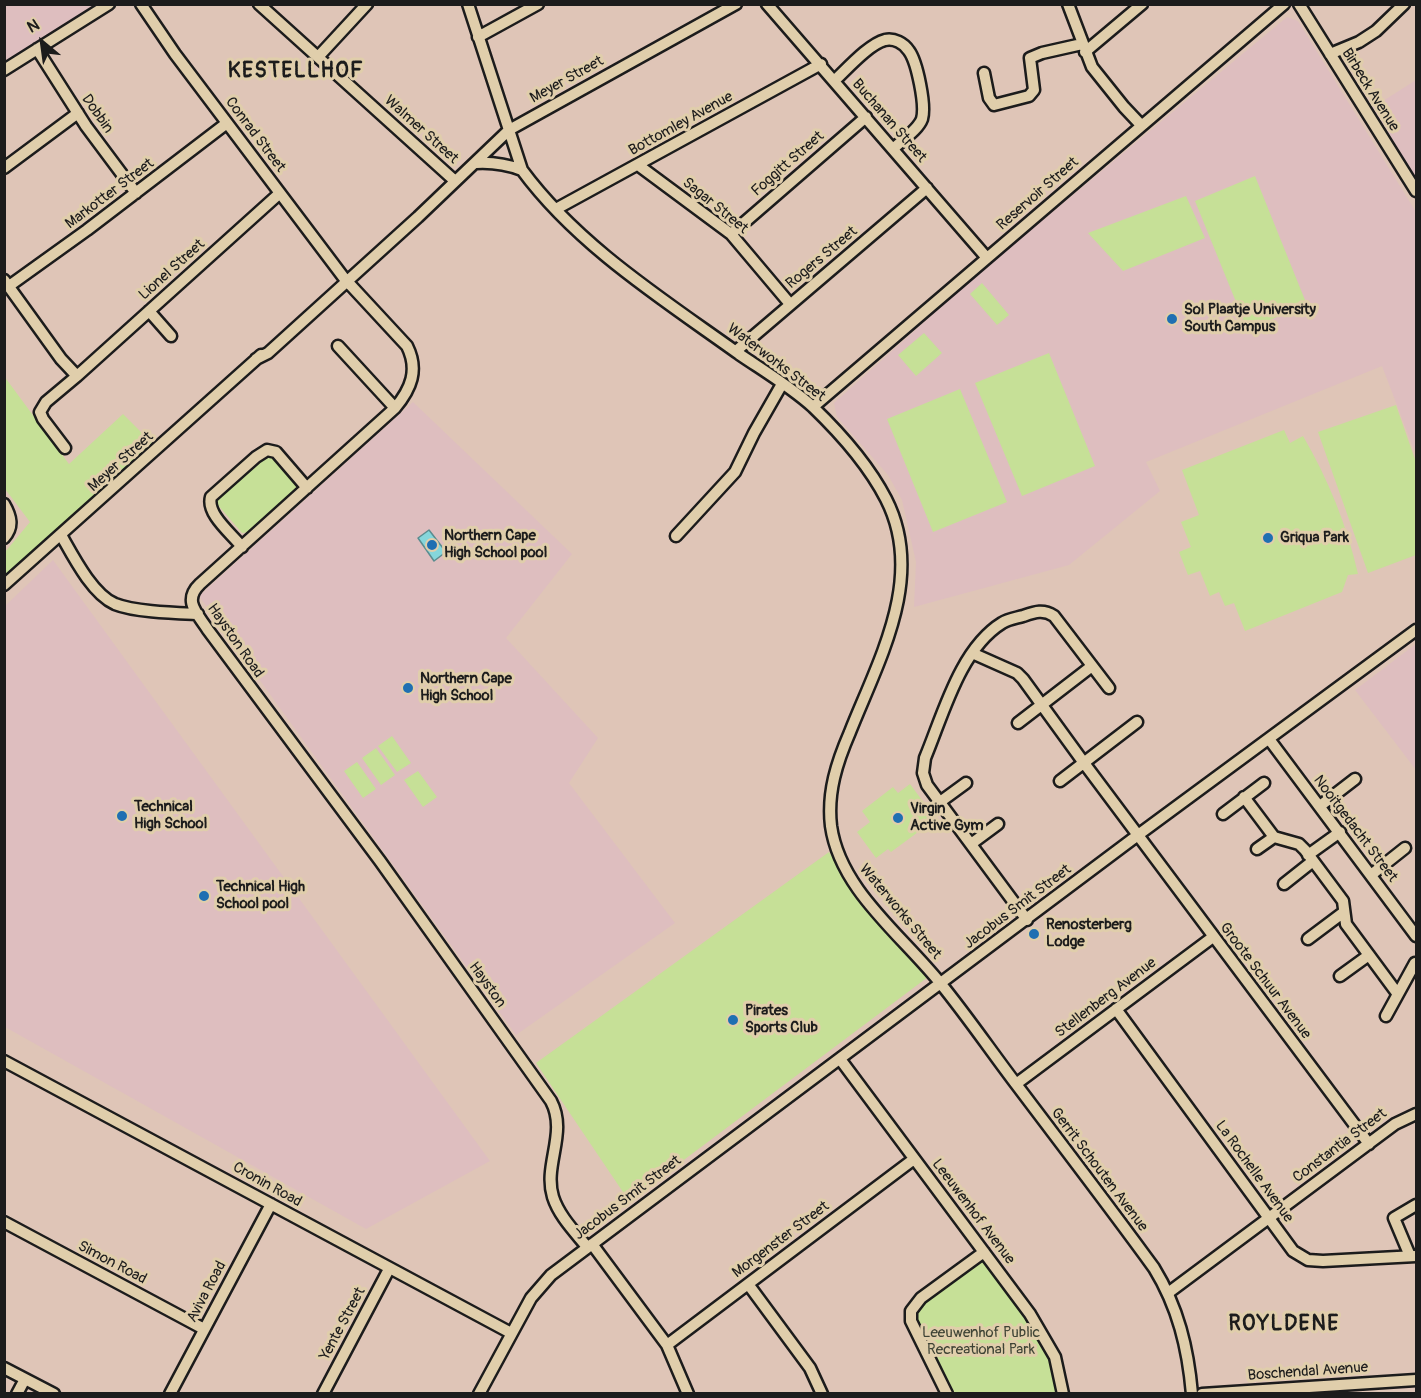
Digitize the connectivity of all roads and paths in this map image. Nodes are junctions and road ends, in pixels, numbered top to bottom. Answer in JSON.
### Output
{"nodes":[{"id":1,"x":109,"y":4,"type":"edge"},
{"id":2,"x":141,"y":4,"type":"edge"},
{"id":3,"x":259,"y":4,"type":"edge"},
{"id":4,"x":368,"y":4,"type":"edge"},
{"id":5,"x":468,"y":4,"type":"edge"},
{"id":6,"x":538,"y":4,"type":"edge"},
{"id":7,"x":736,"y":4,"type":"edge"},
{"id":8,"x":767,"y":4,"type":"edge"},
{"id":9,"x":1068,"y":4,"type":"edge"},
{"id":10,"x":1142,"y":4,"type":"edge"},
{"id":11,"x":1284,"y":4,"type":"edge"},
{"id":12,"x":1299,"y":4,"type":"edge"},
{"id":13,"x":1404,"y":4,"type":"edge"},
{"id":14,"x":478,"y":37,"type":"junction"},
{"id":15,"x":1083,"y":48,"type":"junction"},
{"id":16,"x":37,"y":50,"type":"junction"},
{"id":17,"x":1330,"y":54,"type":"junction"},
{"id":18,"x":318,"y":57,"type":"junction"},
{"id":19,"x":821,"y":64,"type":"junction"},
{"id":20,"x":4,"y":70,"type":"edge"},
{"id":21,"x":984,"y":73,"type":"dead end"},
{"id":22,"x":834,"y":81,"type":"junction"},
{"id":23,"x":78,"y":113,"type":"junction"},
{"id":24,"x":866,"y":117,"type":"junction"},
{"id":25,"x":227,"y":123,"type":"junction"},
{"id":26,"x":1141,"y":125,"type":"junction"},
{"id":27,"x":509,"y":130,"type":"junction"},
{"id":28,"x":893,"y":148,"type":"junction"},
{"id":29,"x":476,"y":163,"type":"junction"},
{"id":30,"x":638,"y":165,"type":"junction"},
{"id":31,"x":4,"y":168,"type":"edge"},
{"id":32,"x":522,"y":170,"type":"junction"},
{"id":33,"x":455,"y":181,"type":"junction"},
{"id":34,"x":927,"y":188,"type":"junction"},
{"id":35,"x":1416,"y":191,"type":"edge"},
{"id":36,"x":280,"y":193,"type":"junction"},
{"id":37,"x":136,"y":194,"type":"junction"},
{"id":38,"x":556,"y":209,"type":"junction"},
{"id":39,"x":731,"y":234,"type":"junction"},
{"id":40,"x":987,"y":258,"type":"junction"},
{"id":41,"x":346,"y":280,"type":"junction"},
{"id":42,"x":7,"y":283,"type":"edge"},
{"id":43,"x":790,"y":304,"type":"junction"},
{"id":44,"x":149,"y":310,"type":"junction"},
{"id":45,"x":171,"y":336,"type":"dead end"},
{"id":46,"x":338,"y":346,"type":"dead end"},
{"id":47,"x":735,"y":351,"type":"junction"},
{"id":48,"x":81,"y":373,"type":"junction"},
{"id":49,"x":782,"y":384,"type":"junction"},
{"id":50,"x":813,"y":407,"type":"junction"},
{"id":51,"x":395,"y":408,"type":"junction"},
{"id":52,"x":65,"y":448,"type":"dead end"},
{"id":53,"x":307,"y":488,"type":"junction"},
{"id":54,"x":4,"y":504,"type":"edge"},
{"id":55,"x":61,"y":535,"type":"junction"},
{"id":56,"x":676,"y":536,"type":"dead end"},
{"id":57,"x":4,"y":538,"type":"edge"},
{"id":58,"x":242,"y":547,"type":"junction"},
{"id":59,"x":4,"y":585,"type":"edge"},
{"id":60,"x":198,"y":614,"type":"junction"},
{"id":61,"x":1416,"y":630,"type":"edge"},
{"id":62,"x":972,"y":653,"type":"junction"},
{"id":63,"x":1092,"y":666,"type":"junction"},
{"id":64,"x":1109,"y":688,"type":"dead end"},
{"id":65,"x":1042,"y":705,"type":"junction"},
{"id":66,"x":1137,"y":722,"type":"dead end"},
{"id":67,"x":1018,"y":723,"type":"dead end"},
{"id":68,"x":1269,"y":739,"type":"junction"},
{"id":69,"x":302,"y":758,"type":"joint"},
{"id":70,"x":1084,"y":764,"type":"junction"},
{"id":71,"x":1355,"y":779,"type":"dead end"},
{"id":72,"x":1060,"y":781,"type":"dead end"},
{"id":73,"x":966,"y":783,"type":"dead end"},
{"id":74,"x":1264,"y":783,"type":"dead end"},
{"id":75,"x":1244,"y":797,"type":"junction"},
{"id":76,"x":940,"y":802,"type":"junction"},
{"id":77,"x":1320,"y":806,"type":"junction"},
{"id":78,"x":1223,"y":814,"type":"dead end"},
{"id":79,"x":998,"y":824,"type":"dead end"},
{"id":80,"x":1340,"y":832,"type":"junction"},
{"id":81,"x":1138,"y":835,"type":"junction"},
{"id":82,"x":1274,"y":837,"type":"junction"},
{"id":83,"x":971,"y":844,"type":"junction"},
{"id":84,"x":1405,"y":848,"type":"dead end"},
{"id":85,"x":1257,"y":849,"type":"dead end"},
{"id":86,"x":1311,"y":858,"type":"junction"},
{"id":87,"x":1371,"y":874,"type":"junction"},
{"id":88,"x":1284,"y":884,"type":"dead end"},
{"id":89,"x":1344,"y":912,"type":"junction"},
{"id":90,"x":1027,"y":920,"type":"junction"},
{"id":91,"x":1416,"y":936,"type":"edge"},
{"id":92,"x":1213,"y":937,"type":"junction"},
{"id":93,"x":1308,"y":939,"type":"dead end"},
{"id":94,"x":1369,"y":955,"type":"junction"},
{"id":95,"x":1415,"y":963,"type":"dead end"},
{"id":96,"x":1340,"y":976,"type":"dead end"},
{"id":97,"x":941,"y":983,"type":"junction"},
{"id":98,"x":1397,"y":993,"type":"junction"},
{"id":99,"x":1116,"y":1009,"type":"junction"},
{"id":100,"x":1386,"y":1016,"type":"dead end"},
{"id":101,"x":840,"y":1059,"type":"junction"},
{"id":102,"x":6,"y":1061,"type":"edge"},
{"id":103,"x":1016,"y":1084,"type":"junction"},
{"id":104,"x":1416,"y":1114,"type":"edge"},
{"id":105,"x":1369,"y":1144,"type":"junction"},
{"id":106,"x":914,"y":1159,"type":"junction"},
{"id":107,"x":271,"y":1204,"type":"junction"},
{"id":108,"x":1416,"y":1205,"type":"edge"},
{"id":109,"x":1268,"y":1218,"type":"junction"},
{"id":110,"x":4,"y":1222,"type":"edge"},
{"id":111,"x":590,"y":1245,"type":"junction"},
{"id":112,"x":984,"y":1252,"type":"junction"},
{"id":113,"x":1413,"y":1256,"type":"edge"},
{"id":114,"x":389,"y":1269,"type":"junction"},
{"id":115,"x":748,"y":1284,"type":"junction"},
{"id":116,"x":1168,"y":1293,"type":"junction"},
{"id":117,"x":204,"y":1329,"type":"junction"},
{"id":118,"x":511,"y":1334,"type":"junction"},
{"id":119,"x":667,"y":1345,"type":"junction"},
{"id":120,"x":4,"y":1368,"type":"edge"},
{"id":121,"x":25,"y":1379,"type":"junction"},
{"id":122,"x":1416,"y":1380,"type":"edge"},
{"id":123,"x":17,"y":1394,"type":"edge"},
{"id":124,"x":54,"y":1394,"type":"edge"},
{"id":125,"x":170,"y":1394,"type":"edge"},
{"id":126,"x":323,"y":1394,"type":"edge"},
{"id":127,"x":479,"y":1394,"type":"edge"},
{"id":128,"x":688,"y":1394,"type":"edge"},
{"id":129,"x":822,"y":1394,"type":"edge"},
{"id":130,"x":946,"y":1394,"type":"edge"},
{"id":131,"x":1064,"y":1394,"type":"edge"},
{"id":132,"x":1192,"y":1394,"type":"edge"},
{"id":133,"x":1202,"y":1394,"type":"edge"}],
"edges":[{"from":1,"to":16,"type":"street"},
{"from":2,"to":25,"type":"street","name":"Conrad Street"},
{"from":3,"to":18,"type":"street","name":"Walmer Street"},
{"from":4,"to":18,"type":"street"},
{"from":5,"to":14,"type":"street","name":"Waterworks Street"},
{"from":6,"to":14,"type":"street"},
{"from":7,"to":27,"type":"street","name":"Meyer Street"},
{"from":8,"to":19,"type":"street","name":"Buchanan Street"},
{"from":9,"to":15,"type":"street"},
{"from":10,"to":15,"type":"street"},
{"from":11,"to":26,"type":"street","name":"Reservoir Street"},
{"from":12,"to":17,"type":"street","name":"Birbeck Avenue"},
{"from":13,"to":17,"type":"street"},
{"from":14,"to":27,"type":"street","name":"Waterworks Street"},
{"from":15,"to":21,"type":"street"},
{"from":15,"to":26,"type":"street"},
{"from":16,"to":20,"type":"street"},
{"from":16,"to":23,"type":"street","name":"Dobbin"},
{"from":17,"to":35,"type":"street","name":"Birbeck Avenue"},
{"from":18,"to":33,"type":"street","name":"Walmer Street"},
{"from":19,"to":22,"type":"street","name":"Buchanan Street"},
{"from":19,"to":30,"type":"street","name":"Bottomley Avenue"},
{"from":22,"to":24,"type":"street","name":"Buchanan Street"},
{"from":22,"to":28,"type":"street"},
{"from":23,"to":31,"type":"street"},
{"from":23,"to":37,"type":"street","name":"Dobbin"},
{"from":24,"to":28,"type":"street","name":"Buchanan Street"},
{"from":24,"to":39,"type":"street","name":"Foggitt Street"},
{"from":25,"to":36,"type":"street","name":"Conrad Street"},
{"from":25,"to":37,"type":"street","name":"Markotter Street"},
{"from":26,"to":40,"type":"street","name":"Reservoir Street"},
{"from":27,"to":29,"type":"street","name":"Meyer Street"},
{"from":27,"to":32,"type":"street","name":"Waterworks Street"},
{"from":28,"to":34,"type":"street","name":"Buchanan Street"},
{"from":29,"to":32,"type":"street"},
{"from":29,"to":33,"type":"street","name":"Meyer Street"},
{"from":30,"to":38,"type":"street","name":"Bottomley Avenue"},
{"from":30,"to":39,"type":"street","name":"Sagar Street"},
{"from":32,"to":38,"type":"street","name":"Waterworks Street"},
{"from":33,"to":41,"type":"street","name":"Meyer Street"},
{"from":34,"to":40,"type":"street","name":"Buchanan Street"},
{"from":34,"to":43,"type":"street","name":"Rogers Street"},
{"from":36,"to":41,"type":"street","name":"Conrad Street"},
{"from":36,"to":44,"type":"street","name":"Lionel Street"},
{"from":37,"to":42,"type":"street","name":"Markotter Street"},
{"from":38,"to":47,"type":"street","name":"Waterworks Street"},
{"from":39,"to":43,"type":"street","name":"Sagar Street"},
{"from":40,"to":50,"type":"street","name":"Reservoir Street"},
{"from":41,"to":51,"type":"street","name":"Hayston Road"},
{"from":41,"to":55,"type":"street","name":"Meyer Street"},
{"from":42,"to":48,"type":"street"},
{"from":43,"to":47,"type":"street","name":"Rogers Street"},
{"from":44,"to":45,"type":"street"},
{"from":44,"to":48,"type":"street","name":"Lionel Street"},
{"from":46,"to":51,"type":"street"},
{"from":47,"to":49,"type":"street","name":"Waterworks Street"},
{"from":48,"to":52,"type":"street","name":"Lionel Street"},
{"from":49,"to":50,"type":"street","name":"Waterworks Street"},
{"from":49,"to":56,"type":"street"},
{"from":50,"to":97,"type":"street","name":"Waterworks Street"},
{"from":51,"to":53,"type":"street","name":"Hayston Road"},
{"from":53,"to":58,"type":"street","name":"Hayston Road"},
{"from":53,"to":58,"type":"street"},
{"from":54,"to":57,"type":"street"},
{"from":55,"to":59,"type":"street","name":"Meyer Street"},
{"from":55,"to":60,"type":"street"},
{"from":58,"to":60,"type":"street","name":"Hayston Road"},
{"from":60,"to":69,"type":"street","name":"Hayston Road"},
{"from":61,"to":68,"type":"street","name":"Jacobus Smit Street"},
{"from":62,"to":63,"type":"street"},
{"from":62,"to":65,"type":"street","name":"Groote Schuur Avenue"},
{"from":62,"to":76,"type":"street"},
{"from":63,"to":64,"type":"street"},
{"from":63,"to":65,"type":"street"},
{"from":65,"to":67,"type":"street"},
{"from":65,"to":70,"type":"street","name":"Groote Schuur Avenue"},
{"from":66,"to":70,"type":"street"},
{"from":68,"to":77,"type":"street","name":"Nooitgedacht Street"},
{"from":68,"to":81,"type":"street","name":"Jacobus Smit Street"},
{"from":69,"to":111,"type":"street","name":"Hayston"},
{"from":70,"to":72,"type":"street"},
{"from":70,"to":81,"type":"street","name":"Groote Schuur Avenue"},
{"from":71,"to":77,"type":"street"},
{"from":73,"to":76,"type":"street"},
{"from":74,"to":75,"type":"street"},
{"from":75,"to":78,"type":"street"},
{"from":75,"to":82,"type":"street"},
{"from":76,"to":83,"type":"street"},
{"from":77,"to":80,"type":"street","name":"Nooitgedacht Street"},
{"from":79,"to":83,"type":"street"},
{"from":80,"to":86,"type":"street"},
{"from":80,"to":87,"type":"street","name":"Nooitgedacht Street"},
{"from":81,"to":90,"type":"street","name":"Jacobus Smit Street"},
{"from":81,"to":92,"type":"street","name":"Groote Schuur Avenue"},
{"from":82,"to":85,"type":"street"},
{"from":82,"to":86,"type":"street"},
{"from":83,"to":90,"type":"street"},
{"from":84,"to":87,"type":"street"},
{"from":86,"to":88,"type":"street"},
{"from":86,"to":89,"type":"street"},
{"from":87,"to":91,"type":"street","name":"Nooitgedacht Street"},
{"from":89,"to":93,"type":"street"},
{"from":89,"to":94,"type":"street"},
{"from":90,"to":97,"type":"street","name":"Jacobus Smit Street"},
{"from":92,"to":99,"type":"street","name":"Stellenberg Avenue"},
{"from":92,"to":105,"type":"street","name":"Groote Schuur Avenue"},
{"from":94,"to":96,"type":"street"},
{"from":94,"to":98,"type":"street"},
{"from":95,"to":98,"type":"street"},
{"from":97,"to":101,"type":"street","name":"Jacobus Smit Street"},
{"from":97,"to":103,"type":"street","name":"Gerrit Schouten Avenue"},
{"from":98,"to":100,"type":"street"},
{"from":99,"to":103,"type":"street","name":"Stellenberg Avenue"},
{"from":99,"to":109,"type":"street","name":"La Rochelle Avenue"},
{"from":101,"to":106,"type":"street","name":"Leeuwenhof Avenue"},
{"from":101,"to":111,"type":"street","name":"Jacobus Smit Street"},
{"from":102,"to":107,"type":"street","name":"Cronin Road"},
{"from":103,"to":116,"type":"street","name":"Gerrit Schouten Avenue"},
{"from":104,"to":105,"type":"street","name":"Constantia Street"},
{"from":105,"to":109,"type":"street","name":"Constantia Street"},
{"from":106,"to":112,"type":"street","name":"Leeuwenhof Avenue"},
{"from":106,"to":115,"type":"street","name":"Morgenster Street"},
{"from":107,"to":114,"type":"street","name":"Cronin Road"},
{"from":107,"to":117,"type":"street","name":"Aviva Road"},
{"from":108,"to":113,"type":"street"},
{"from":109,"to":113,"type":"street","name":"La Rochelle Avenue"},
{"from":109,"to":116,"type":"street","name":"Constantia Street"},
{"from":110,"to":117,"type":"street","name":"Simon Road"},
{"from":111,"to":118,"type":"street","name":"Jacobus Smit Street"},
{"from":111,"to":119,"type":"street","name":"Hayston"},
{"from":112,"to":130,"type":"street"},
{"from":112,"to":131,"type":"street","name":"Leeuwenhof Avenue"},
{"from":114,"to":118,"type":"street","name":"Cronin Road"},
{"from":114,"to":126,"type":"street","name":"Yente Street"},
{"from":115,"to":119,"type":"street","name":"Morgenster Street"},
{"from":115,"to":129,"type":"street"},
{"from":116,"to":132,"type":"street","name":"Gerrit Schouten Avenue"},
{"from":117,"to":125,"type":"street","name":"Aviva Road"},
{"from":118,"to":127,"type":"street","name":"Jacobus Smit Street"},
{"from":119,"to":128,"type":"street","name":"Hayston"},
{"from":120,"to":121,"type":"street"},
{"from":121,"to":123,"type":"street"},
{"from":121,"to":124,"type":"street"},
{"from":122,"to":133,"type":"street","name":"Boschendal Avenue"}]}
